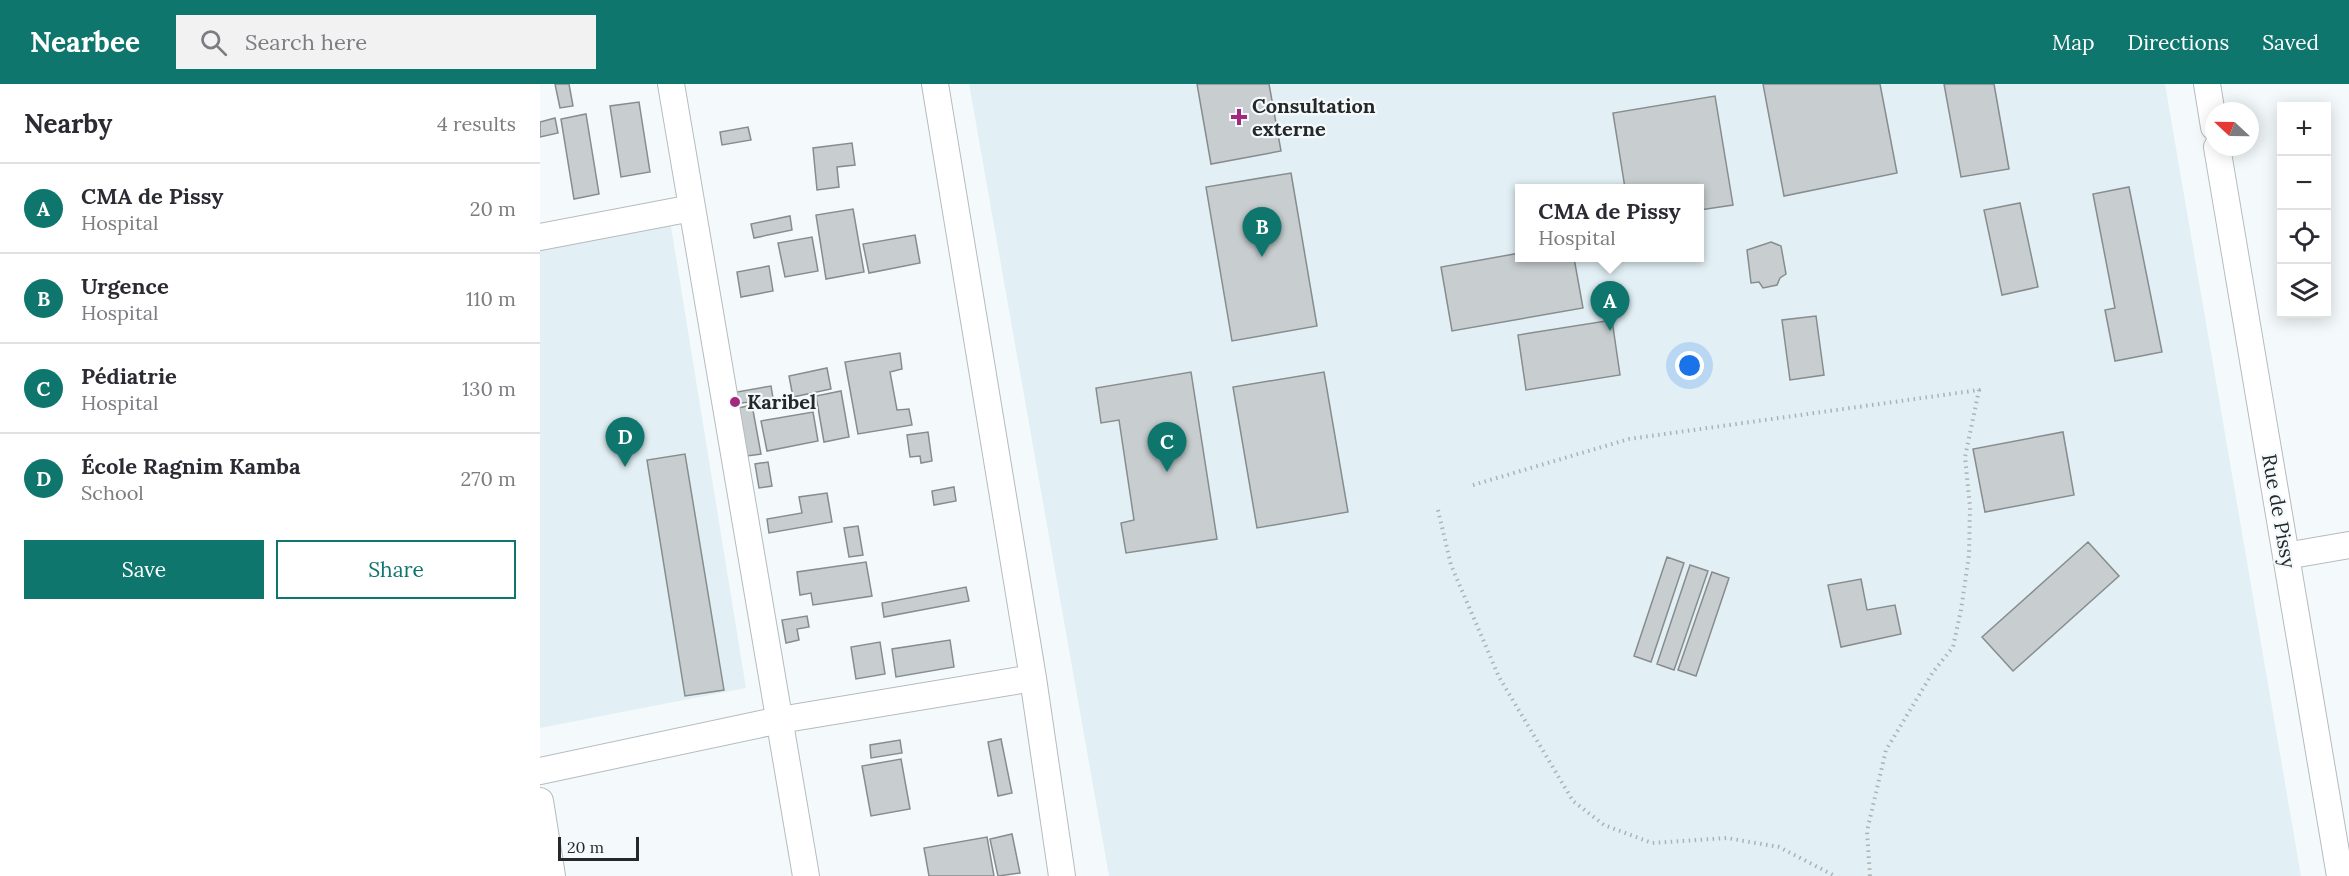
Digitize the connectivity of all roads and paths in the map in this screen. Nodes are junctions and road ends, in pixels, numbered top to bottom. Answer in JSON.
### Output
{"nodes":[{"id":1,"x":671,"y":84,"type":"edge"},
{"id":2,"x":935,"y":84,"type":"edge"},
{"id":3,"x":2207,"y":84,"type":"edge"},
{"id":4,"x":2210,"y":102,"type":"edge"},
{"id":5,"x":2219,"y":156,"type":"edge"},
{"id":6,"x":693,"y":208,"type":"junction"},
{"id":7,"x":540,"y":237,"type":"edge"},
{"id":8,"x":1473,"y":485,"type":"dead end"},
{"id":9,"x":1438,"y":510,"type":"dead end"},
{"id":10,"x":2349,"y":545,"type":"edge"},
{"id":11,"x":2286,"y":556,"type":"junction"},
{"id":12,"x":1033,"y":678,"type":"junction"},
{"id":13,"x":780,"y":720,"type":"junction"},
{"id":14,"x":540,"y":771,"type":"edge"},
{"id":15,"x":540,"y":801,"type":"edge"},
{"id":16,"x":552,"y":876,"type":"edge"},
{"id":17,"x":806,"y":876,"type":"edge"},
{"id":18,"x":1062,"y":876,"type":"edge"},
{"id":19,"x":1835,"y":876,"type":"edge"},
{"id":20,"x":1870,"y":876,"type":"edge"},
{"id":21,"x":2340,"y":876,"type":"edge"}],
"edges":[{"from":1,"to":6,"type":"street"},
{"from":2,"to":12,"type":"street"},
{"from":3,"to":4,"type":"street"},
{"from":5,"to":11,"type":"street","name":"Rue de Pissy"},
{"from":6,"to":7,"type":"street"},
{"from":6,"to":13,"type":"street"},
{"from":8,"to":20,"type":"path"},
{"from":9,"to":19,"type":"path"},
{"from":10,"to":11,"type":"street"},
{"from":11,"to":21,"type":"street","name":"Rue de Pissy"},
{"from":12,"to":13,"type":"street"},
{"from":12,"to":18,"type":"street"},
{"from":13,"to":14,"type":"street"},
{"from":13,"to":17,"type":"street"},
{"from":15,"to":16,"type":"street"}]}
